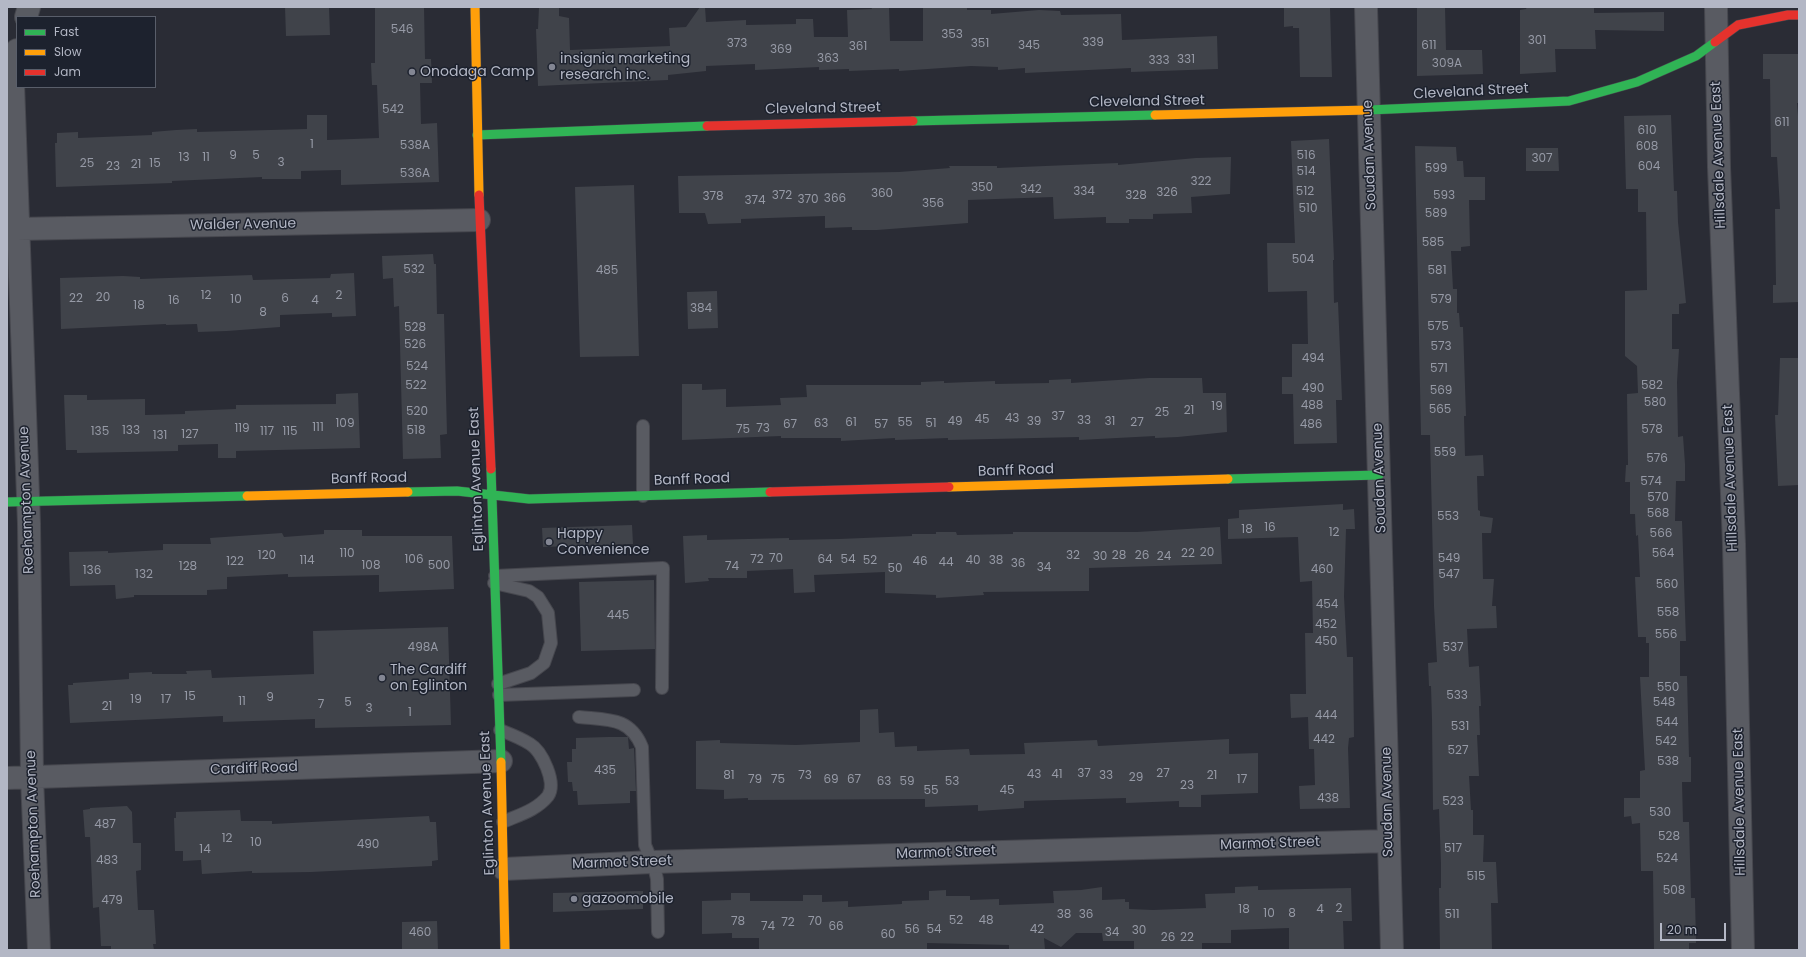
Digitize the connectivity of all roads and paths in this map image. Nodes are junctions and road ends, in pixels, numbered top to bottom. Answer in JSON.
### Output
{"nodes":[{"id":1,"x":475,"y":7,"type":"edge"},
{"id":2,"x":1366,"y":7,"type":"edge"},
{"id":3,"x":1716,"y":7,"type":"edge"},
{"id":4,"x":1799,"y":15,"type":"edge"},
{"id":5,"x":1717,"y":39,"type":"junction"},
{"id":6,"x":16,"y":58,"type":"edge"},
{"id":7,"x":1368,"y":110,"type":"junction"},
{"id":8,"x":477,"y":135,"type":"junction"},
{"id":9,"x":479,"y":220,"type":"junction"},
{"id":10,"x":12,"y":230,"type":"edge"},
{"id":11,"x":643,"y":426,"type":"dead end"},
{"id":12,"x":1379,"y":475,"type":"junction"},
{"id":13,"x":492,"y":494,"type":"junction"},
{"id":14,"x":643,"y":496,"type":"junction"},
{"id":15,"x":17,"y":502,"type":"edge"},
{"id":16,"x":494,"y":580,"type":"junction"},
{"id":17,"x":662,"y":688,"type":"dead end"},
{"id":18,"x":498,"y":689,"type":"junction"},
{"id":19,"x":634,"y":690,"type":"dead end"},
{"id":20,"x":579,"y":717,"type":"dead end"},
{"id":21,"x":500,"y":730,"type":"junction"},
{"id":22,"x":501,"y":761,"type":"junction"},
{"id":23,"x":7,"y":778,"type":"edge"},
{"id":24,"x":32,"y":778,"type":"junction"},
{"id":25,"x":503,"y":822,"type":"junction"},
{"id":26,"x":1388,"y":841,"type":"junction"},
{"id":27,"x":652,"y":862,"type":"junction"},
{"id":28,"x":504,"y":869,"type":"junction"},
{"id":29,"x":658,"y":932,"type":"dead end"},
{"id":30,"x":39,"y":950,"type":"edge"},
{"id":31,"x":505,"y":950,"type":"edge"},
{"id":32,"x":1392,"y":950,"type":"edge"},
{"id":33,"x":1743,"y":950,"type":"edge"}],
"edges":[{"from":1,"to":8,"type":"street","name":"Eglinton Avenue East"},
{"from":2,"to":7,"type":"street","name":"Soudan Avenue"},
{"from":3,"to":5,"type":"street","name":"Hillsdale Avenue East"},
{"from":4,"to":5,"type":"street","name":"Cleveland Street"},
{"from":5,"to":7,"type":"street","name":"Cleveland Street"},
{"from":5,"to":33,"type":"street","name":"Hillsdale Avenue East"},
{"from":6,"to":10,"type":"street","name":"Roehampton Avenue"},
{"from":7,"to":8,"type":"street","name":"Cleveland Street"},
{"from":7,"to":12,"type":"street","name":"Soudan Avenue"},
{"from":8,"to":9,"type":"street","name":"Eglinton Avenue East"},
{"from":9,"to":10,"type":"street","name":"Walder Avenue"},
{"from":9,"to":13,"type":"street","name":"Eglinton Avenue East"},
{"from":10,"to":15,"type":"street","name":"Roehampton Avenue"},
{"from":11,"to":14,"type":"lane"},
{"from":12,"to":14,"type":"street","name":"Banff Road"},
{"from":12,"to":26,"type":"street","name":"Soudan Avenue"},
{"from":13,"to":14,"type":"street","name":"Banff Road"},
{"from":13,"to":15,"type":"street","name":"Banff Road"},
{"from":13,"to":16,"type":"street","name":"Eglinton Avenue East"},
{"from":15,"to":24,"type":"street","name":"Roehampton Avenue"},
{"from":16,"to":17,"type":"lane"},
{"from":16,"to":18,"type":"street","name":"Eglinton Avenue East"},
{"from":16,"to":18,"type":"lane"},
{"from":18,"to":19,"type":"lane"},
{"from":18,"to":21,"type":"street","name":"Eglinton Avenue East"},
{"from":20,"to":27,"type":"lane"},
{"from":21,"to":22,"type":"street","name":"Eglinton Avenue East"},
{"from":21,"to":25,"type":"lane"},
{"from":22,"to":24,"type":"street","name":"Cardiff Road"},
{"from":22,"to":25,"type":"street","name":"Eglinton Avenue East"},
{"from":23,"to":24,"type":"street","name":"Cardiff Road"},
{"from":24,"to":30,"type":"street","name":"Roehampton Avenue"},
{"from":25,"to":28,"type":"street","name":"Eglinton Avenue East"},
{"from":26,"to":27,"type":"street","name":"Marmot Street"},
{"from":26,"to":32,"type":"street","name":"Soudan Avenue"},
{"from":27,"to":28,"type":"street","name":"Marmot Street"},
{"from":27,"to":29,"type":"lane"},
{"from":28,"to":31,"type":"street","name":"Eglinton Avenue East"}]}
